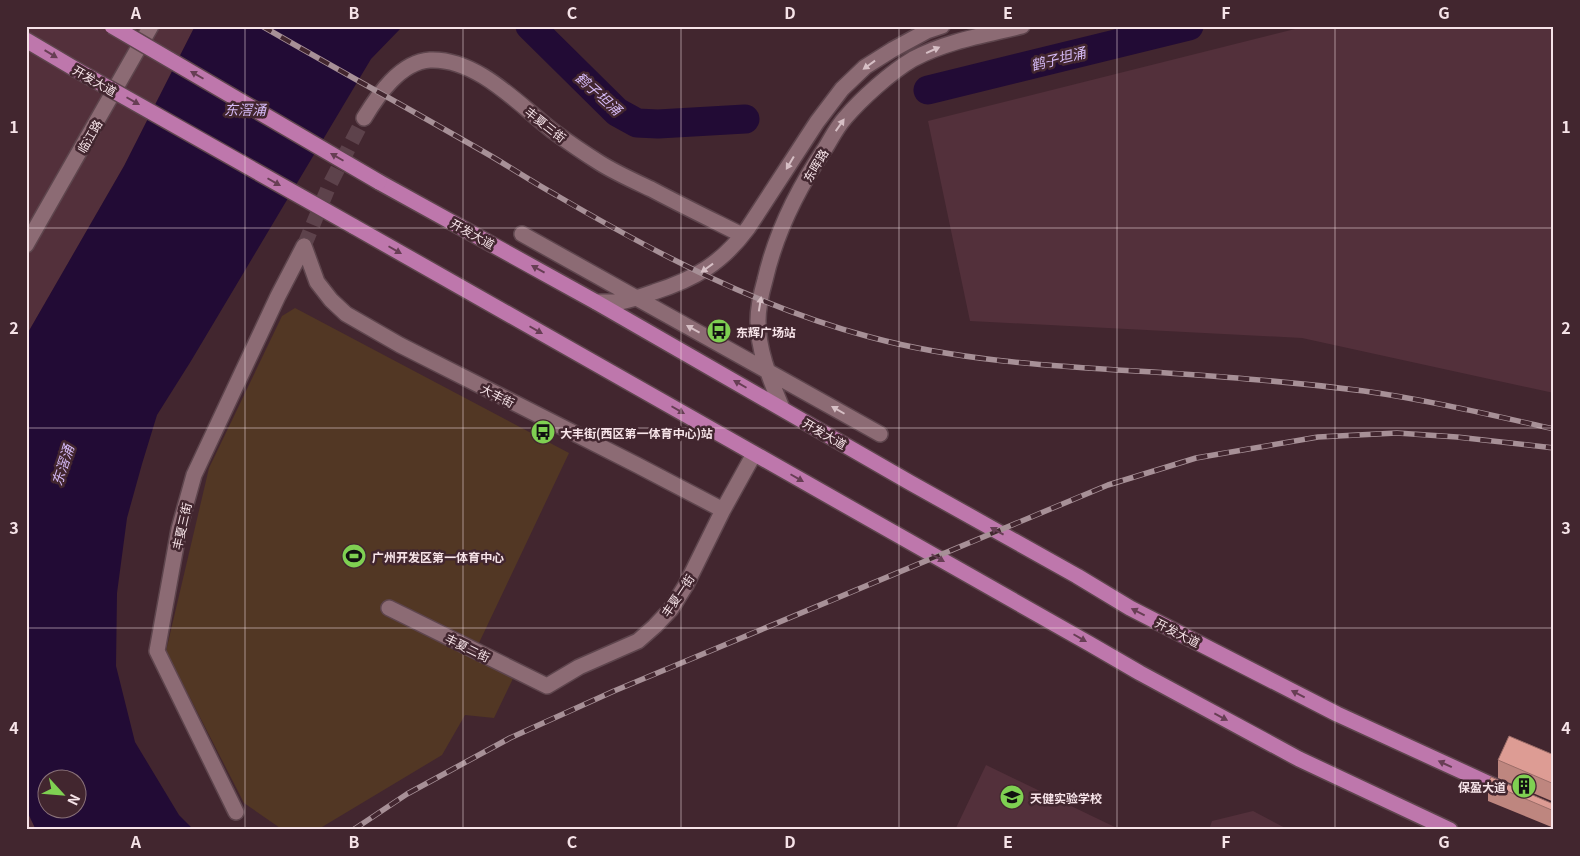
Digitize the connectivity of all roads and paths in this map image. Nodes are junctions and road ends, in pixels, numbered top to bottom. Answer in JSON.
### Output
{"nodes":[{"id":1,"x":112,"y":26,"type":"edge"},
{"id":2,"x":151,"y":26,"type":"edge"},
{"id":3,"x":942,"y":26,"type":"edge"},
{"id":4,"x":1022,"y":26,"type":"edge"},
{"id":5,"x":26,"y":40,"type":"edge"},
{"id":6,"x":364,"y":118,"type":"tunnel mouth"},
{"id":7,"x":522,"y":234,"type":"dead end"},
{"id":8,"x":742,"y":236,"type":"junction"},
{"id":9,"x":26,"y":245,"type":"edge"},
{"id":10,"x":304,"y":246,"type":"joint"},
{"id":11,"x":636,"y":298,"type":"junction"},
{"id":12,"x":596,"y":302,"type":"junction"},
{"id":13,"x":766,"y":369,"type":"junction"},
{"id":14,"x":782,"y":408,"type":"junction"},
{"id":15,"x":880,"y":434,"type":"dead end"},
{"id":16,"x":754,"y":454,"type":"junction"},
{"id":17,"x":724,"y":510,"type":"junction"},
{"id":18,"x":388,"y":608,"type":"dead end"},
{"id":19,"x":547,"y":686,"type":"joint"},
{"id":20,"x":1520,"y":798,"type":"edge"},
{"id":21,"x":236,"y":812,"type":"dead end"},
{"id":22,"x":1450,"y":830,"type":"edge"}],
"edges":[{"from":12,"to":1,"type":"main road","name":"开发大道","one_way":true,"bridge":true},
{"from":2,"to":9,"type":"street","name":"临江路"},
{"from":3,"to":8,"type":"street","name":"东晖路","one_way":true},
{"from":13,"to":4,"type":"street","name":"东晖路","one_way":true},
{"from":5,"to":16,"type":"main road","name":"开发大道","one_way":true,"bridge":true},
{"from":6,"to":8,"type":"street","name":"丰夏三街"},
{"from":7,"to":11,"type":"street"},
{"from":8,"to":11,"type":"street","name":"东晖路","one_way":true},
{"from":10,"to":17,"type":"street","name":"大丰街"},
{"from":10,"to":21,"type":"street","name":"丰夏三街"},
{"from":11,"to":12,"type":"street","name":"东晖路"},
{"from":13,"to":11,"type":"street","one_way":true},
{"from":14,"to":12,"type":"main road","name":"开发大道","one_way":true},
{"from":13,"to":14,"type":"street","name":"东晖路"},
{"from":15,"to":13,"type":"street","one_way":true},
{"from":20,"to":14,"type":"main road","name":"开发大道","one_way":true},
{"from":16,"to":17,"type":"street","name":"丰夏一街"},
{"from":16,"to":22,"type":"main road","name":"开发大道","one_way":true},
{"from":17,"to":19,"type":"street","name":"丰夏一街"},
{"from":18,"to":19,"type":"street","name":"丰夏二街"}]}
